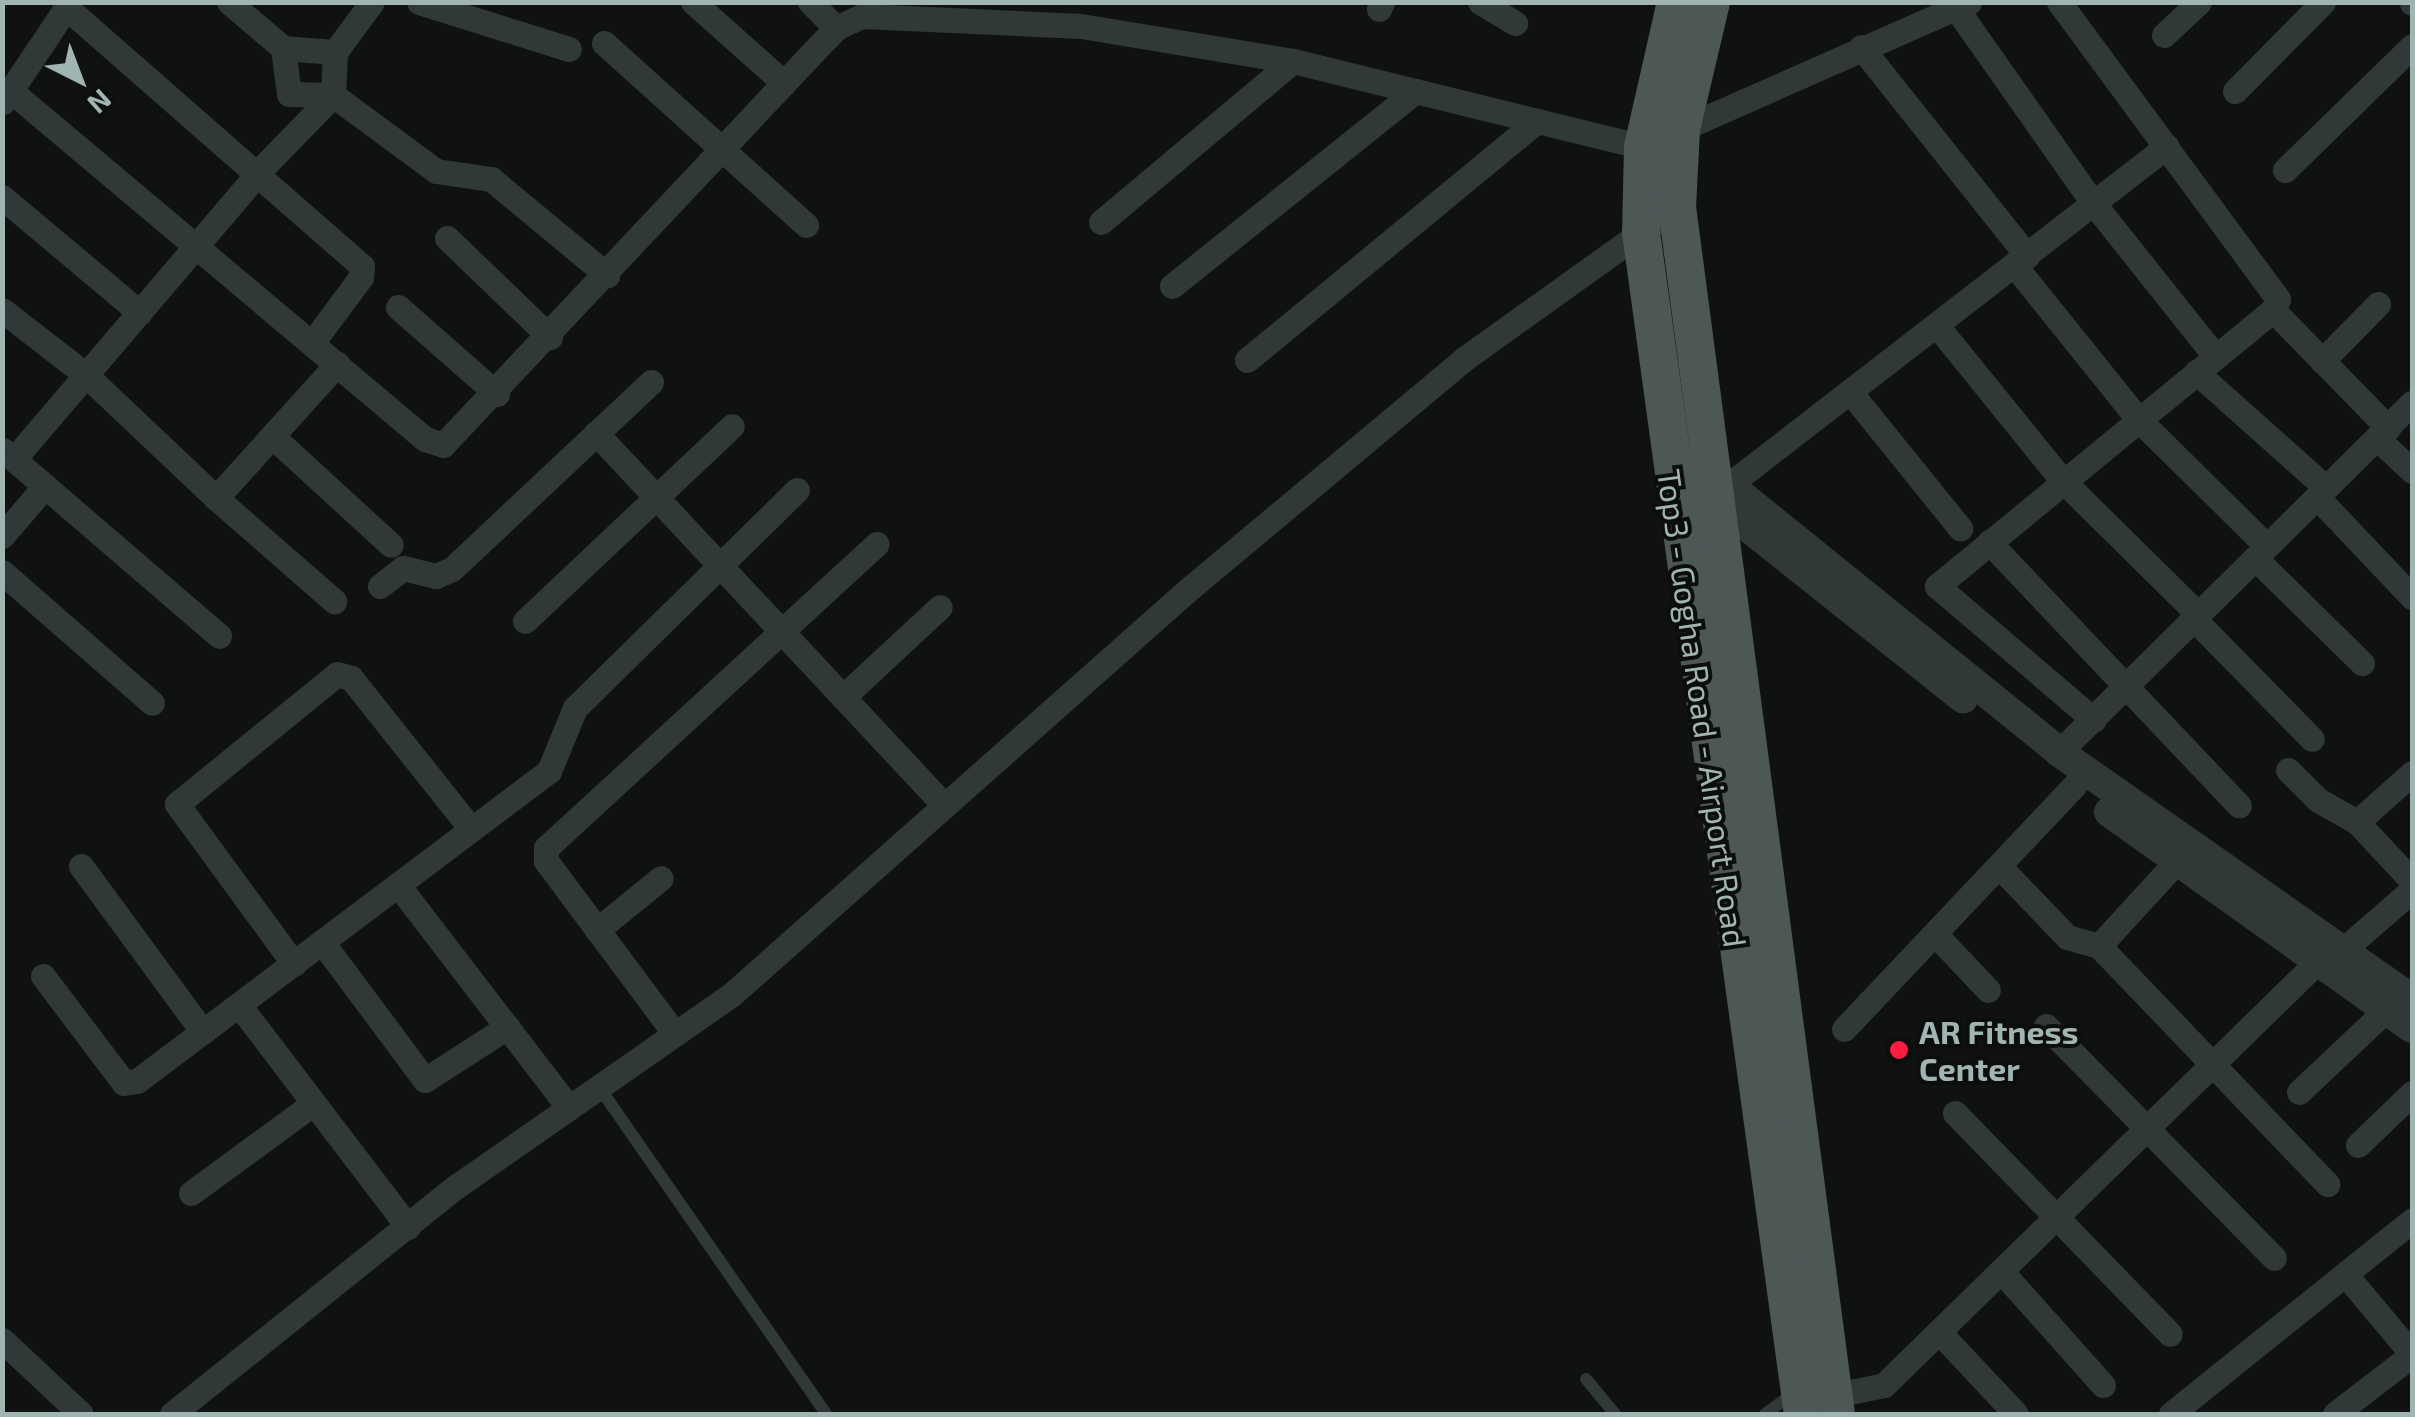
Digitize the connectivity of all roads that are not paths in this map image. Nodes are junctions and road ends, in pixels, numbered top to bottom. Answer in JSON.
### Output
{"nodes":[{"id":1,"x":229,"y":2,"type":"edge"},
{"id":2,"x":372,"y":2,"type":"edge"},
{"id":3,"x":418,"y":2,"type":"edge"},
{"id":4,"x":693,"y":2,"type":"edge"},
{"id":5,"x":810,"y":2,"type":"edge"},
{"id":6,"x":1480,"y":2,"type":"edge"},
{"id":7,"x":1676,"y":2,"type":"edge"},
{"id":8,"x":1711,"y":2,"type":"edge"},
{"id":9,"x":2059,"y":2,"type":"edge"},
{"id":10,"x":2198,"y":2,"type":"edge"},
{"id":11,"x":2323,"y":2,"type":"edge"},
{"id":12,"x":68,"y":5,"type":"edge"},
{"id":13,"x":1962,"y":5,"type":"edge"},
{"id":14,"x":1515,"y":23,"type":"dead end"},
{"id":15,"x":836,"y":28,"type":"junction"},
{"id":16,"x":2164,"y":35,"type":"dead end"},
{"id":17,"x":604,"y":43,"type":"dead end"},
{"id":18,"x":2412,"y":46,"type":"edge"},
{"id":19,"x":1861,"y":47,"type":"junction"},
{"id":20,"x":284,"y":48,"type":"junction"},
{"id":21,"x":569,"y":49,"type":"dead end"},
{"id":22,"x":335,"y":52,"type":"junction"},
{"id":23,"x":1293,"y":60,"type":"junction"},
{"id":24,"x":784,"y":83,"type":"junction"},
{"id":25,"x":1416,"y":91,"type":"junction"},
{"id":26,"x":2235,"y":91,"type":"dead end"},
{"id":27,"x":334,"y":95,"type":"junction"},
{"id":28,"x":7,"y":97,"type":"edge"},
{"id":29,"x":1537,"y":121,"type":"junction"},
{"id":30,"x":1668,"y":144,"type":"junction"},
{"id":31,"x":2168,"y":146,"type":"junction"},
{"id":32,"x":722,"y":150,"type":"junction"},
{"id":33,"x":2285,"y":170,"type":"dead end"},
{"id":34,"x":260,"y":172,"type":"junction"},
{"id":35,"x":2,"y":196,"type":"edge"},
{"id":36,"x":2094,"y":204,"type":"junction"},
{"id":37,"x":1677,"y":207,"type":"junction"},
{"id":38,"x":1101,"y":222,"type":"dead end"},
{"id":39,"x":806,"y":225,"type":"dead end"},
{"id":40,"x":1642,"y":232,"type":"junction"},
{"id":41,"x":447,"y":238,"type":"dead end"},
{"id":42,"x":199,"y":245,"type":"junction"},
{"id":43,"x":2021,"y":261,"type":"junction"},
{"id":44,"x":607,"y":275,"type":"junction"},
{"id":45,"x":1172,"y":286,"type":"dead end"},
{"id":46,"x":2378,"y":304,"type":"dead end"},
{"id":47,"x":398,"y":307,"type":"dead end"},
{"id":48,"x":2,"y":310,"type":"edge"},
{"id":49,"x":2272,"y":310,"type":"junction"},
{"id":50,"x":140,"y":313,"type":"junction"},
{"id":51,"x":1938,"y":327,"type":"junction"},
{"id":52,"x":550,"y":337,"type":"junction"},
{"id":53,"x":312,"y":343,"type":"junction"},
{"id":54,"x":1247,"y":360,"type":"dead end"},
{"id":55,"x":2322,"y":361,"type":"junction"},
{"id":56,"x":337,"y":364,"type":"junction"},
{"id":57,"x":2206,"y":364,"type":"junction"},
{"id":58,"x":86,"y":375,"type":"junction"},
{"id":59,"x":650,"y":382,"type":"dead end"},
{"id":60,"x":1851,"y":393,"type":"junction"},
{"id":61,"x":497,"y":394,"type":"junction"},
{"id":62,"x":2412,"y":403,"type":"edge"},
{"id":63,"x":2138,"y":419,"type":"junction"},
{"id":64,"x":732,"y":426,"type":"dead end"},
{"id":65,"x":596,"y":433,"type":"junction"},
{"id":66,"x":2382,"y":433,"type":"junction"},
{"id":67,"x":272,"y":436,"type":"junction"},
{"id":68,"x":8,"y":454,"type":"edge"},
{"id":69,"x":1670,"y":454,"type":"junction"},
{"id":70,"x":2412,"y":471,"type":"edge"},
{"id":71,"x":2062,"y":480,"type":"junction"},
{"id":72,"x":1720,"y":485,"type":"junction"},
{"id":73,"x":45,"y":486,"type":"junction"},
{"id":74,"x":797,"y":490,"type":"dead end"},
{"id":75,"x":2321,"y":492,"type":"junction"},
{"id":76,"x":216,"y":498,"type":"junction"},
{"id":77,"x":656,"y":498,"type":"junction"},
{"id":78,"x":1960,"y":528,"type":"dead end"},
{"id":79,"x":2,"y":536,"type":"edge"},
{"id":80,"x":1989,"y":542,"type":"junction"},
{"id":81,"x":876,"y":544,"type":"dead end"},
{"id":82,"x":391,"y":545,"type":"dead end"},
{"id":83,"x":2261,"y":552,"type":"junction"},
{"id":84,"x":719,"y":565,"type":"junction"},
{"id":85,"x":2,"y":572,"type":"edge"},
{"id":86,"x":380,"y":586,"type":"dead end"},
{"id":87,"x":2412,"y":596,"type":"edge"},
{"id":88,"x":334,"y":601,"type":"dead end"},
{"id":89,"x":940,"y":607,"type":"dead end"},
{"id":90,"x":2196,"y":617,"type":"junction"},
{"id":91,"x":524,"y":620,"type":"dead end"},
{"id":92,"x":782,"y":632,"type":"junction"},
{"id":93,"x":220,"y":636,"type":"dead end"},
{"id":94,"x":2362,"y":663,"type":"dead end"},
{"id":95,"x":2126,"y":688,"type":"junction"},
{"id":96,"x":843,"y":697,"type":"junction"},
{"id":97,"x":152,"y":703,"type":"dead end"},
{"id":98,"x":2094,"y":720,"type":"junction"},
{"id":99,"x":2312,"y":739,"type":"dead end"},
{"id":100,"x":2060,"y":752,"type":"junction"},
{"id":101,"x":2288,"y":770,"type":"dead end"},
{"id":102,"x":2412,"y":773,"type":"edge"},
{"id":103,"x":2074,"y":786,"type":"junction"},
{"id":104,"x":943,"y":804,"type":"junction"},
{"id":105,"x":2240,"y":806,"type":"dead end"},
{"id":106,"x":2357,"y":822,"type":"junction"},
{"id":107,"x":471,"y":830,"type":"junction"},
{"id":108,"x":2176,"y":862,"type":"junction"},
{"id":109,"x":80,"y":866,"type":"dead end"},
{"id":110,"x":1999,"y":866,"type":"junction"},
{"id":111,"x":662,"y":878,"type":"dead end"},
{"id":112,"x":2412,"y":880,"type":"edge"},
{"id":113,"x":398,"y":885,"type":"junction"},
{"id":114,"x":2412,"y":890,"type":"edge"},
{"id":115,"x":597,"y":930,"type":"junction"},
{"id":116,"x":1935,"y":934,"type":"junction"},
{"id":117,"x":322,"y":942,"type":"junction"},
{"id":118,"x":2098,"y":946,"type":"junction"},
{"id":119,"x":2330,"y":956,"type":"junction"},
{"id":120,"x":294,"y":964,"type":"junction"},
{"id":121,"x":43,"y":976,"type":"dead end"},
{"id":122,"x":1988,"y":990,"type":"dead end"},
{"id":123,"x":2399,"y":1004,"type":"edge"},
{"id":124,"x":239,"y":1005,"type":"junction"},
{"id":125,"x":2046,"y":1026,"type":"dead end"},
{"id":126,"x":507,"y":1027,"type":"junction"},
{"id":127,"x":2412,"y":1028,"type":"edge"},
{"id":128,"x":1844,"y":1029,"type":"dead end"},
{"id":129,"x":203,"y":1032,"type":"junction"},
{"id":130,"x":675,"y":1034,"type":"junction"},
{"id":131,"x":2209,"y":1068,"type":"junction"},
{"id":132,"x":599,"y":1087,"type":"junction"},
{"id":133,"x":2299,"y":1092,"type":"dead end"},
{"id":134,"x":2412,"y":1093,"type":"edge"},
{"id":135,"x":314,"y":1103,"type":"junction"},
{"id":136,"x":569,"y":1108,"type":"junction"},
{"id":137,"x":1955,"y":1113,"type":"dead end"},
{"id":138,"x":2147,"y":1130,"type":"junction"},
{"id":139,"x":2358,"y":1145,"type":"dead end"},
{"id":140,"x":2327,"y":1184,"type":"dead end"},
{"id":141,"x":192,"y":1193,"type":"dead end"},
{"id":142,"x":2059,"y":1216,"type":"junction"},
{"id":143,"x":2412,"y":1220,"type":"edge"},
{"id":144,"x":408,"y":1227,"type":"junction"},
{"id":145,"x":2274,"y":1258,"type":"dead end"},
{"id":146,"x":2001,"y":1271,"type":"junction"},
{"id":147,"x":2345,"y":1274,"type":"junction"},
{"id":148,"x":1939,"y":1332,"type":"junction"},
{"id":149,"x":2170,"y":1334,"type":"dead end"},
{"id":150,"x":2,"y":1340,"type":"edge"},
{"id":151,"x":1586,"y":1380,"type":"dead end"},
{"id":152,"x":2103,"y":1384,"type":"dead end"},
{"id":153,"x":1814,"y":1403,"type":"edge"},
{"id":154,"x":81,"y":1414,"type":"edge"},
{"id":155,"x":172,"y":1414,"type":"edge"},
{"id":156,"x":826,"y":1414,"type":"edge"},
{"id":157,"x":1614,"y":1414,"type":"edge"},
{"id":158,"x":1764,"y":1414,"type":"edge"},
{"id":159,"x":2016,"y":1414,"type":"edge"},
{"id":160,"x":2170,"y":1414,"type":"edge"},
{"id":161,"x":2335,"y":1414,"type":"edge"}],
"edges":[{"from":1,"to":20,"type":"street"},
{"from":2,"to":22,"type":"street"},
{"from":3,"to":21,"type":"street"},
{"from":4,"to":24,"type":"street"},
{"from":5,"to":15,"type":"street"},
{"from":6,"to":14,"type":"street"},
{"from":7,"to":30,"type":"main road","name":"Top3 - Gogha Road - Airport Road"},
{"from":8,"to":30,"type":"main road"},
{"from":9,"to":31,"type":"street"},
{"from":10,"to":16,"type":"street"},
{"from":11,"to":26,"type":"street"},
{"from":12,"to":28,"type":"street"},
{"from":12,"to":34,"type":"street"},
{"from":13,"to":19,"type":"street"},
{"from":13,"to":36,"type":"street"},
{"from":15,"to":23,"type":"street"},
{"from":15,"to":24,"type":"street"},
{"from":17,"to":32,"type":"street"},
{"from":18,"to":33,"type":"street"},
{"from":19,"to":30,"type":"street"},
{"from":19,"to":43,"type":"street"},
{"from":20,"to":22,"type":"street"},
{"from":20,"to":27,"type":"street"},
{"from":22,"to":27,"type":"street"},
{"from":23,"to":25,"type":"street"},
{"from":23,"to":38,"type":"street"},
{"from":24,"to":32,"type":"street"},
{"from":25,"to":29,"type":"street"},
{"from":25,"to":45,"type":"street"},
{"from":27,"to":34,"type":"street"},
{"from":27,"to":44,"type":"street"},
{"from":28,"to":42,"type":"street"},
{"from":29,"to":30,"type":"street"},
{"from":29,"to":54,"type":"street"},
{"from":30,"to":37,"type":"main road"},
{"from":30,"to":40,"type":"main road","name":"Top3 - Gogha Road - Airport Road"},
{"from":31,"to":36,"type":"street"},
{"from":31,"to":49,"type":"street"},
{"from":32,"to":39,"type":"street"},
{"from":32,"to":44,"type":"street"},
{"from":34,"to":42,"type":"street"},
{"from":34,"to":53,"type":"street"},
{"from":35,"to":50,"type":"street"},
{"from":36,"to":43,"type":"street"},
{"from":36,"to":57,"type":"street"},
{"from":37,"to":40,"type":"street"},
{"from":37,"to":72,"type":"main road"},
{"from":40,"to":69,"type":"main road","name":"Top3 - Gogha Road - Airport Road"},
{"from":40,"to":104,"type":"street"},
{"from":41,"to":52,"type":"street"},
{"from":42,"to":50,"type":"street"},
{"from":42,"to":53,"type":"street"},
{"from":43,"to":51,"type":"street"},
{"from":43,"to":63,"type":"street"},
{"from":44,"to":52,"type":"street"},
{"from":46,"to":55,"type":"street"},
{"from":47,"to":61,"type":"street"},
{"from":48,"to":58,"type":"street"},
{"from":49,"to":55,"type":"street"},
{"from":49,"to":57,"type":"street"},
{"from":50,"to":58,"type":"street"},
{"from":51,"to":60,"type":"street"},
{"from":51,"to":71,"type":"street"},
{"from":52,"to":61,"type":"street"},
{"from":53,"to":56,"type":"street"},
{"from":55,"to":66,"type":"street"},
{"from":56,"to":61,"type":"street"},
{"from":56,"to":67,"type":"street"},
{"from":57,"to":63,"type":"street"},
{"from":57,"to":75,"type":"street"},
{"from":58,"to":68,"type":"street"},
{"from":58,"to":76,"type":"street"},
{"from":59,"to":65,"type":"street"},
{"from":60,"to":72,"type":"street"},
{"from":60,"to":78,"type":"street"},
{"from":62,"to":66,"type":"street"},
{"from":63,"to":71,"type":"street"},
{"from":63,"to":83,"type":"street"},
{"from":64,"to":77,"type":"street"},
{"from":65,"to":77,"type":"street"},
{"from":65,"to":86,"type":"street"},
{"from":66,"to":70,"type":"street"},
{"from":66,"to":75,"type":"street"},
{"from":67,"to":76,"type":"street"},
{"from":67,"to":82,"type":"street"},
{"from":68,"to":73,"type":"street"},
{"from":69,"to":72,"type":"street"},
{"from":69,"to":153,"type":"main road","name":"Top3 - Gogha Road - Airport Road"},
{"from":71,"to":80,"type":"street"},
{"from":71,"to":90,"type":"street"},
{"from":72,"to":100,"type":"street"},
{"from":72,"to":103,"type":"street"},
{"from":72,"to":153,"type":"main road"},
{"from":73,"to":79,"type":"street"},
{"from":73,"to":93,"type":"street"},
{"from":74,"to":84,"type":"street"},
{"from":75,"to":83,"type":"street"},
{"from":75,"to":87,"type":"street"},
{"from":76,"to":88,"type":"street"},
{"from":77,"to":84,"type":"street"},
{"from":77,"to":91,"type":"street"},
{"from":80,"to":95,"type":"street"},
{"from":80,"to":98,"type":"street"},
{"from":81,"to":92,"type":"street"},
{"from":83,"to":90,"type":"street"},
{"from":83,"to":94,"type":"street"},
{"from":84,"to":92,"type":"street"},
{"from":84,"to":107,"type":"street"},
{"from":85,"to":97,"type":"street"},
{"from":89,"to":96,"type":"street"},
{"from":90,"to":95,"type":"street"},
{"from":90,"to":99,"type":"street"},
{"from":92,"to":96,"type":"street"},
{"from":92,"to":115,"type":"street"},
{"from":95,"to":98,"type":"street"},
{"from":95,"to":105,"type":"street"},
{"from":96,"to":104,"type":"street"},
{"from":98,"to":100,"type":"street"},
{"from":100,"to":119,"type":"street"},
{"from":101,"to":106,"type":"street"},
{"from":102,"to":106,"type":"street"},
{"from":103,"to":108,"type":"street"},
{"from":103,"to":110,"type":"street"},
{"from":104,"to":130,"type":"street"},
{"from":106,"to":112,"type":"street"},
{"from":107,"to":113,"type":"street"},
{"from":107,"to":120,"type":"street"},
{"from":108,"to":118,"type":"street"},
{"from":108,"to":119,"type":"street"},
{"from":109,"to":129,"type":"street"},
{"from":110,"to":116,"type":"street"},
{"from":110,"to":118,"type":"street"},
{"from":111,"to":115,"type":"street"},
{"from":113,"to":117,"type":"street"},
{"from":113,"to":126,"type":"street"},
{"from":114,"to":119,"type":"street"},
{"from":115,"to":130,"type":"street"},
{"from":116,"to":122,"type":"street"},
{"from":116,"to":128,"type":"street"},
{"from":117,"to":120,"type":"street"},
{"from":117,"to":126,"type":"street"},
{"from":118,"to":131,"type":"street"},
{"from":119,"to":123,"type":"street"},
{"from":119,"to":131,"type":"street"},
{"from":120,"to":124,"type":"street"},
{"from":121,"to":129,"type":"street"},
{"from":123,"to":127,"type":"street"},
{"from":123,"to":133,"type":"street"},
{"from":124,"to":129,"type":"street"},
{"from":124,"to":135,"type":"street"},
{"from":125,"to":138,"type":"street"},
{"from":126,"to":136,"type":"street"},
{"from":130,"to":132,"type":"street"},
{"from":131,"to":138,"type":"street"},
{"from":131,"to":140,"type":"street"},
{"from":132,"to":136,"type":"street"},
{"from":132,"to":156,"type":"lane"},
{"from":134,"to":139,"type":"street"},
{"from":135,"to":141,"type":"street"},
{"from":135,"to":144,"type":"street"},
{"from":136,"to":144,"type":"street"},
{"from":137,"to":142,"type":"street"},
{"from":138,"to":142,"type":"street"},
{"from":138,"to":145,"type":"street"},
{"from":142,"to":146,"type":"street"},
{"from":142,"to":149,"type":"street"},
{"from":143,"to":147,"type":"street"},
{"from":144,"to":155,"type":"street"},
{"from":146,"to":148,"type":"street"},
{"from":146,"to":152,"type":"street"},
{"from":147,"to":160,"type":"street"},
{"from":147,"to":161,"type":"street"},
{"from":148,"to":153,"type":"street"},
{"from":148,"to":159,"type":"street"},
{"from":150,"to":154,"type":"street"},
{"from":151,"to":157,"type":"lane"},
{"from":153,"to":158,"type":"lane"}]}
